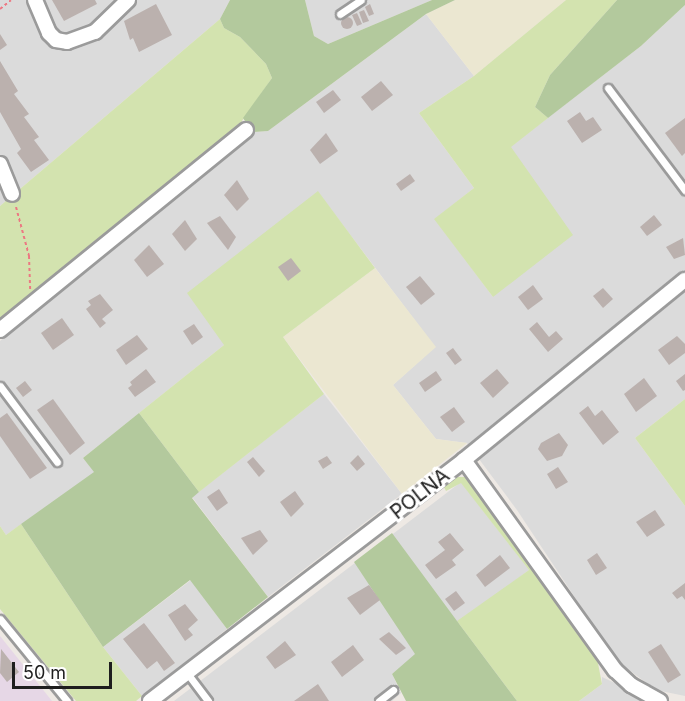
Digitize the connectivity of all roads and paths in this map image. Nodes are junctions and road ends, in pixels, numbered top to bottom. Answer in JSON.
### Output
{"nodes":[{"id":1,"x":10,"y":0,"type":"edge"},
{"id":2,"x":35,"y":0,"type":"edge"},
{"id":3,"x":128,"y":0,"type":"edge"},
{"id":4,"x":362,"y":0,"type":"edge"},
{"id":5,"x":0,"y":9,"type":"edge"},
{"id":6,"x":340,"y":14,"type":"dead end"},
{"id":7,"x":608,"y":88,"type":"dead end"},
{"id":8,"x":246,"y":130,"type":"dead end"},
{"id":9,"x":0,"y":164,"type":"edge"},
{"id":10,"x":685,"y":190,"type":"edge"},
{"id":11,"x":12,"y":194,"type":"joint"},
{"id":12,"x":685,"y":280,"type":"edge"},
{"id":13,"x":36,"y":299,"type":"junction"},
{"id":14,"x":0,"y":330,"type":"edge"},
{"id":15,"x":0,"y":386,"type":"edge"},
{"id":16,"x":464,"y":460,"type":"junction"},
{"id":17,"x":57,"y":462,"type":"dead end"},
{"id":18,"x":0,"y":619,"type":"edge"},
{"id":19,"x":187,"y":673,"type":"junction"},
{"id":20,"x":393,"y":690,"type":"dead end"},
{"id":21,"x":67,"y":701,"type":"edge"},
{"id":22,"x":150,"y":701,"type":"edge"},
{"id":23,"x":208,"y":701,"type":"edge"},
{"id":24,"x":379,"y":701,"type":"edge"},
{"id":25,"x":660,"y":701,"type":"edge"}],
"edges":[{"from":1,"to":5,"type":"path"},
{"from":2,"to":3,"type":"street"},
{"from":4,"to":6,"type":"lane"},
{"from":7,"to":10,"type":"lane"},
{"from":8,"to":13,"type":"street"},
{"from":9,"to":11,"type":"street"},
{"from":11,"to":13,"type":"path"},
{"from":12,"to":16,"type":"street","name":"POLNA"},
{"from":13,"to":14,"type":"street"},
{"from":15,"to":17,"type":"lane"},
{"from":16,"to":19,"type":"street","name":"POLNA"},
{"from":16,"to":25,"type":"street"},
{"from":18,"to":21,"type":"lane"},
{"from":19,"to":22,"type":"street","name":"POLNA"},
{"from":19,"to":23,"type":"lane"},
{"from":20,"to":24,"type":"lane"}]}
